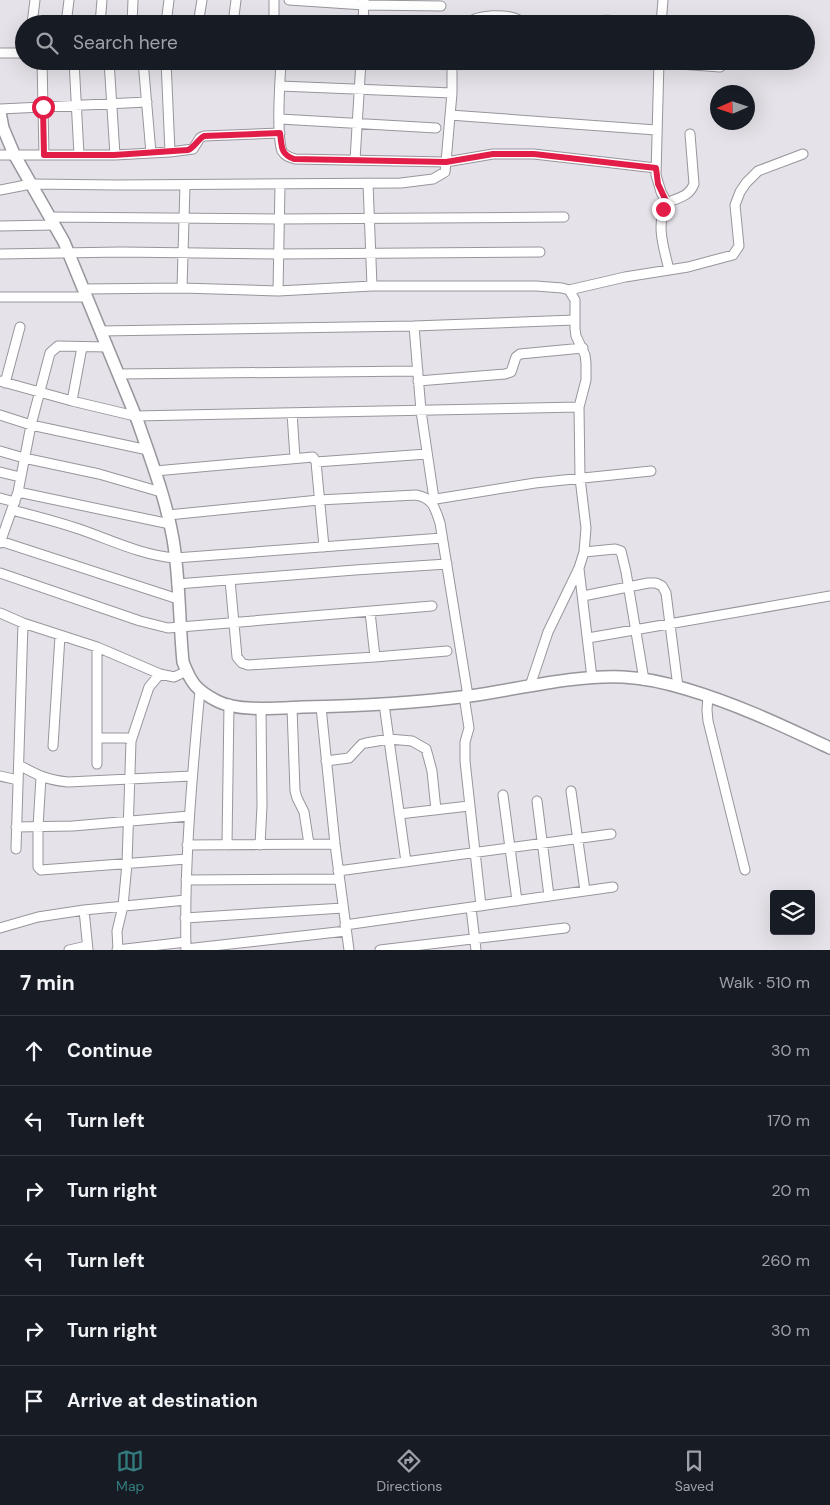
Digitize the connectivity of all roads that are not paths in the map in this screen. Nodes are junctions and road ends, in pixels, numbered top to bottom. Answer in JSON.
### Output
{"nodes":[{"id":1,"x":35,"y":0,"type":"edge"},
{"id":2,"x":69,"y":0,"type":"edge"},
{"id":3,"x":102,"y":0,"type":"edge"},
{"id":4,"x":133,"y":0,"type":"edge"},
{"id":5,"x":169,"y":0,"type":"edge"},
{"id":6,"x":202,"y":0,"type":"edge"},
{"id":7,"x":236,"y":0,"type":"edge"},
{"id":8,"x":274,"y":0,"type":"edge"},
{"id":9,"x":290,"y":0,"type":"edge"},
{"id":10,"x":663,"y":0,"type":"edge"},
{"id":11,"x":364,"y":3,"type":"edge"},
{"id":12,"x":441,"y":6,"type":"dead end"},
{"id":13,"x":33,"y":15,"type":"edge"},
{"id":14,"x":67,"y":15,"type":"edge"},
{"id":15,"x":101,"y":15,"type":"edge"},
{"id":16,"x":132,"y":15,"type":"edge"},
{"id":17,"x":167,"y":15,"type":"edge"},
{"id":18,"x":200,"y":15,"type":"edge"},
{"id":19,"x":234,"y":15,"type":"edge"},
{"id":20,"x":274,"y":15,"type":"edge"},
{"id":21,"x":662,"y":15,"type":"edge"},
{"id":22,"x":0,"y":53,"type":"edge"},
{"id":23,"x":15,"y":53,"type":"edge"},
{"id":24,"x":42,"y":70,"type":"edge"},
{"id":25,"x":74,"y":70,"type":"edge"},
{"id":26,"x":110,"y":70,"type":"edge"},
{"id":27,"x":144,"y":70,"type":"edge"},
{"id":28,"x":166,"y":70,"type":"edge"},
{"id":29,"x":280,"y":70,"type":"edge"},
{"id":30,"x":360,"y":70,"type":"edge"},
{"id":31,"x":452,"y":70,"type":"edge"},
{"id":32,"x":659,"y":70,"type":"edge"},
{"id":33,"x":280,"y":86,"type":"junction"},
{"id":34,"x":359,"y":89,"type":"junction"},
{"id":35,"x":452,"y":93,"type":"junction"},
{"id":36,"x":147,"y":102,"type":"junction"},
{"id":37,"x":112,"y":104,"type":"junction"},
{"id":38,"x":76,"y":105,"type":"junction"},
{"id":39,"x":43,"y":107,"type":"junction"},
{"id":40,"x":0,"y":111,"type":"edge"},
{"id":41,"x":450,"y":115,"type":"junction"},
{"id":42,"x":280,"y":119,"type":"junction"},
{"id":43,"x":357,"y":123,"type":"junction"},
{"id":44,"x":436,"y":128,"type":"dead end"},
{"id":45,"x":656,"y":130,"type":"junction"},
{"id":46,"x":280,"y":133,"type":"junction"},
{"id":47,"x":690,"y":134,"type":"dead end"},
{"id":48,"x":170,"y":152,"type":"junction"},
{"id":49,"x":151,"y":153,"type":"junction"},
{"id":50,"x":0,"y":154,"type":"edge"},
{"id":51,"x":14,"y":154,"type":"junction"},
{"id":52,"x":803,"y":154,"type":"dead end"},
{"id":53,"x":44,"y":155,"type":"junction"},
{"id":54,"x":79,"y":155,"type":"junction"},
{"id":55,"x":114,"y":155,"type":"junction"},
{"id":56,"x":355,"y":160,"type":"junction"},
{"id":57,"x":446,"y":162,"type":"junction"},
{"id":58,"x":656,"y":168,"type":"junction"},
{"id":59,"x":368,"y":183,"type":"junction"},
{"id":60,"x":31,"y":184,"type":"junction"},
{"id":61,"x":185,"y":185,"type":"junction"},
{"id":62,"x":280,"y":185,"type":"junction"},
{"id":63,"x":0,"y":190,"type":"edge"},
{"id":64,"x":667,"y":203,"type":"junction"},
{"id":65,"x":564,"y":217,"type":"dead end"},
{"id":66,"x":186,"y":218,"type":"junction"},
{"id":67,"x":368,"y":218,"type":"junction"},
{"id":68,"x":279,"y":219,"type":"junction"},
{"id":69,"x":51,"y":221,"type":"junction"},
{"id":70,"x":0,"y":226,"type":"edge"},
{"id":71,"x":68,"y":252,"type":"junction"},
{"id":72,"x":370,"y":252,"type":"junction"},
{"id":73,"x":540,"y":252,"type":"dead end"},
{"id":74,"x":184,"y":253,"type":"junction"},
{"id":75,"x":0,"y":254,"type":"edge"},
{"id":76,"x":279,"y":254,"type":"junction"},
{"id":77,"x":669,"y":270,"type":"junction"},
{"id":78,"x":372,"y":286,"type":"junction"},
{"id":79,"x":182,"y":288,"type":"junction"},
{"id":80,"x":278,"y":290,"type":"junction"},
{"id":81,"x":569,"y":290,"type":"junction"},
{"id":82,"x":85,"y":293,"type":"junction"},
{"id":83,"x":0,"y":298,"type":"edge"},
{"id":84,"x":575,"y":320,"type":"junction"},
{"id":85,"x":414,"y":326,"type":"junction"},
{"id":86,"x":20,"y":327,"type":"dead end"},
{"id":87,"x":101,"y":331,"type":"junction"},
{"id":88,"x":82,"y":347,"type":"junction"},
{"id":89,"x":107,"y":347,"type":"junction"},
{"id":90,"x":582,"y":348,"type":"junction"},
{"id":91,"x":118,"y":374,"type":"junction"},
{"id":92,"x":418,"y":376,"type":"junction"},
{"id":93,"x":3,"y":382,"type":"edge"},
{"id":94,"x":39,"y":391,"type":"junction"},
{"id":95,"x":72,"y":401,"type":"junction"},
{"id":96,"x":579,"y":407,"type":"junction"},
{"id":97,"x":421,"y":411,"type":"junction"},
{"id":98,"x":292,"y":414,"type":"junction"},
{"id":99,"x":0,"y":415,"type":"edge"},
{"id":100,"x":135,"y":416,"type":"junction"},
{"id":101,"x":31,"y":425,"type":"junction"},
{"id":102,"x":148,"y":450,"type":"junction"},
{"id":103,"x":0,"y":451,"type":"edge"},
{"id":104,"x":428,"y":454,"type":"junction"},
{"id":105,"x":24,"y":458,"type":"junction"},
{"id":106,"x":295,"y":458,"type":"junction"},
{"id":107,"x":316,"y":462,"type":"junction"},
{"id":108,"x":651,"y":470,"type":"dead end"},
{"id":109,"x":0,"y":472,"type":"edge"},
{"id":110,"x":155,"y":472,"type":"junction"},
{"id":111,"x":20,"y":478,"type":"junction"},
{"id":112,"x":580,"y":478,"type":"junction"},
{"id":113,"x":18,"y":492,"type":"junction"},
{"id":114,"x":161,"y":492,"type":"junction"},
{"id":115,"x":0,"y":498,"type":"edge"},
{"id":116,"x":319,"y":500,"type":"junction"},
{"id":117,"x":432,"y":500,"type":"junction"},
{"id":118,"x":13,"y":506,"type":"junction"},
{"id":119,"x":169,"y":520,"type":"junction"},
{"id":120,"x":442,"y":538,"type":"junction"},
{"id":121,"x":0,"y":542,"type":"edge"},
{"id":122,"x":324,"y":547,"type":"junction"},
{"id":123,"x":584,"y":552,"type":"junction"},
{"id":124,"x":175,"y":558,"type":"junction"},
{"id":125,"x":447,"y":564,"type":"junction"},
{"id":126,"x":579,"y":568,"type":"junction"},
{"id":127,"x":0,"y":573,"type":"edge"},
{"id":128,"x":230,"y":580,"type":"junction"},
{"id":129,"x":177,"y":584,"type":"junction"},
{"id":130,"x":629,"y":586,"type":"junction"},
{"id":131,"x":583,"y":596,"type":"junction"},
{"id":132,"x":830,"y":596,"type":"edge"},
{"id":133,"x":178,"y":599,"type":"junction"},
{"id":134,"x":432,"y":606,"type":"dead end"},
{"id":135,"x":370,"y":612,"type":"junction"},
{"id":136,"x":0,"y":613,"type":"edge"},
{"id":137,"x":234,"y":622,"type":"junction"},
{"id":138,"x":23,"y":623,"type":"junction"},
{"id":139,"x":670,"y":624,"type":"junction"},
{"id":140,"x":180,"y":627,"type":"junction"},
{"id":141,"x":637,"y":630,"type":"junction"},
{"id":142,"x":60,"y":636,"type":"junction"},
{"id":143,"x":588,"y":638,"type":"junction"},
{"id":144,"x":97,"y":646,"type":"junction"},
{"id":145,"x":447,"y":651,"type":"dead end"},
{"id":146,"x":375,"y":657,"type":"junction"},
{"id":147,"x":187,"y":671,"type":"junction"},
{"id":148,"x":160,"y":674,"type":"junction"},
{"id":149,"x":592,"y":678,"type":"junction"},
{"id":150,"x":644,"y":680,"type":"junction"},
{"id":151,"x":530,"y":686,"type":"junction"},
{"id":152,"x":678,"y":687,"type":"junction"},
{"id":153,"x":200,"y":690,"type":"junction"},
{"id":154,"x":466,"y":696,"type":"junction"},
{"id":155,"x":708,"y":696,"type":"junction"},
{"id":156,"x":229,"y":704,"type":"junction"},
{"id":157,"x":384,"y":704,"type":"junction"},
{"id":158,"x":321,"y":707,"type":"junction"},
{"id":159,"x":261,"y":708,"type":"junction"},
{"id":160,"x":292,"y":708,"type":"junction"},
{"id":161,"x":97,"y":738,"type":"junction"},
{"id":162,"x":388,"y":740,"type":"junction"},
{"id":163,"x":131,"y":741,"type":"junction"},
{"id":164,"x":53,"y":746,"type":"dead end"},
{"id":165,"x":830,"y":748,"type":"edge"},
{"id":166,"x":326,"y":761,"type":"junction"},
{"id":167,"x":97,"y":764,"type":"dead end"},
{"id":168,"x":19,"y":765,"type":"junction"},
{"id":169,"x":0,"y":776,"type":"edge"},
{"id":170,"x":192,"y":776,"type":"junction"},
{"id":171,"x":41,"y":777,"type":"junction"},
{"id":172,"x":130,"y":778,"type":"junction"},
{"id":173,"x":18,"y":780,"type":"junction"},
{"id":174,"x":571,"y":790,"type":"dead end"},
{"id":175,"x":503,"y":795,"type":"dead end"},
{"id":176,"x":537,"y":800,"type":"dead end"},
{"id":177,"x":469,"y":806,"type":"junction"},
{"id":178,"x":436,"y":810,"type":"junction"},
{"id":179,"x":399,"y":814,"type":"junction"},
{"id":180,"x":189,"y":816,"type":"junction"},
{"id":181,"x":129,"y":823,"type":"junction"},
{"id":182,"x":38,"y":826,"type":"junction"},
{"id":183,"x":16,"y":828,"type":"junction"},
{"id":184,"x":611,"y":834,"type":"dead end"},
{"id":185,"x":578,"y":838,"type":"junction"},
{"id":186,"x":187,"y":844,"type":"junction"},
{"id":187,"x":228,"y":844,"type":"junction"},
{"id":188,"x":309,"y":844,"type":"junction"},
{"id":189,"x":335,"y":844,"type":"junction"},
{"id":190,"x":542,"y":844,"type":"junction"},
{"id":191,"x":260,"y":845,"type":"junction"},
{"id":192,"x":510,"y":848,"type":"junction"},
{"id":193,"x":16,"y":849,"type":"dead end"},
{"id":194,"x":474,"y":853,"type":"junction"},
{"id":195,"x":187,"y":859,"type":"junction"},
{"id":196,"x":406,"y":862,"type":"junction"},
{"id":197,"x":127,"y":864,"type":"junction"},
{"id":198,"x":745,"y":870,"type":"dead end"},
{"id":199,"x":339,"y":875,"type":"junction"},
{"id":200,"x":186,"y":880,"type":"junction"},
{"id":201,"x":613,"y":887,"type":"dead end"},
{"id":202,"x":585,"y":891,"type":"junction"},
{"id":203,"x":549,"y":896,"type":"junction"},
{"id":204,"x":186,"y":900,"type":"junction"},
{"id":205,"x":517,"y":901,"type":"junction"},
{"id":206,"x":123,"y":906,"type":"junction"},
{"id":207,"x":476,"y":907,"type":"junction"},
{"id":208,"x":343,"y":908,"type":"junction"},
{"id":209,"x":84,"y":910,"type":"junction"},
{"id":210,"x":185,"y":918,"type":"junction"},
{"id":211,"x":0,"y":928,"type":"edge"},
{"id":212,"x":346,"y":928,"type":"junction"},
{"id":213,"x":565,"y":928,"type":"dead end"},
{"id":214,"x":475,"y":939,"type":"junction"},
{"id":215,"x":186,"y":947,"type":"edge"},
{"id":216,"x":88,"y":948,"type":"edge"},
{"id":217,"x":68,"y":950,"type":"edge"},
{"id":218,"x":118,"y":950,"type":"edge"},
{"id":219,"x":349,"y":950,"type":"edge"},
{"id":220,"x":380,"y":950,"type":"edge"},
{"id":221,"x":476,"y":950,"type":"edge"}],
"edges":[{"from":1,"to":13,"type":"street"},
{"from":2,"to":14,"type":"street"},
{"from":3,"to":15,"type":"street"},
{"from":4,"to":16,"type":"street"},
{"from":5,"to":17,"type":"street"},
{"from":6,"to":18,"type":"street"},
{"from":7,"to":19,"type":"street"},
{"from":8,"to":20,"type":"street"},
{"from":9,"to":11,"type":"street"},
{"from":10,"to":21,"type":"street"},
{"from":11,"to":12,"type":"street"},
{"from":22,"to":23,"type":"street"},
{"from":24,"to":39,"type":"street"},
{"from":25,"to":38,"type":"street"},
{"from":26,"to":37,"type":"street"},
{"from":27,"to":36,"type":"street"},
{"from":28,"to":48,"type":"street"},
{"from":29,"to":33,"type":"street"},
{"from":30,"to":34,"type":"street"},
{"from":31,"to":35,"type":"street"},
{"from":32,"to":45,"type":"street"},
{"from":33,"to":34,"type":"street"},
{"from":33,"to":42,"type":"street"},
{"from":34,"to":35,"type":"street"},
{"from":34,"to":43,"type":"street"},
{"from":35,"to":41,"type":"street"},
{"from":36,"to":37,"type":"street"},
{"from":36,"to":49,"type":"street"},
{"from":37,"to":38,"type":"street"},
{"from":37,"to":55,"type":"street"},
{"from":38,"to":39,"type":"street"},
{"from":38,"to":54,"type":"street"},
{"from":39,"to":40,"type":"street"},
{"from":39,"to":53,"type":"street"},
{"from":40,"to":51,"type":"main road"},
{"from":41,"to":45,"type":"street"},
{"from":41,"to":57,"type":"street"},
{"from":42,"to":43,"type":"street"},
{"from":42,"to":46,"type":"street"},
{"from":43,"to":44,"type":"street"},
{"from":43,"to":56,"type":"street"},
{"from":45,"to":58,"type":"street"},
{"from":46,"to":48,"type":"street"},
{"from":46,"to":56,"type":"street"},
{"from":47,"to":64,"type":"street"},
{"from":48,"to":49,"type":"street"},
{"from":49,"to":55,"type":"street"},
{"from":50,"to":51,"type":"street"},
{"from":51,"to":53,"type":"street"},
{"from":51,"to":60,"type":"main road"},
{"from":52,"to":77,"type":"street"},
{"from":53,"to":54,"type":"street"},
{"from":54,"to":55,"type":"street"},
{"from":56,"to":57,"type":"street"},
{"from":57,"to":58,"type":"street"},
{"from":57,"to":59,"type":"street"},
{"from":58,"to":64,"type":"street"},
{"from":59,"to":62,"type":"street"},
{"from":59,"to":67,"type":"street"},
{"from":60,"to":61,"type":"street"},
{"from":60,"to":63,"type":"street"},
{"from":60,"to":69,"type":"main road"},
{"from":61,"to":62,"type":"street"},
{"from":61,"to":66,"type":"street"},
{"from":62,"to":68,"type":"street"},
{"from":64,"to":77,"type":"street"},
{"from":65,"to":67,"type":"street"},
{"from":66,"to":68,"type":"street"},
{"from":66,"to":69,"type":"street"},
{"from":66,"to":74,"type":"street"},
{"from":67,"to":68,"type":"street"},
{"from":67,"to":72,"type":"street"},
{"from":68,"to":76,"type":"street"},
{"from":69,"to":70,"type":"street"},
{"from":69,"to":71,"type":"main road"},
{"from":71,"to":74,"type":"street"},
{"from":71,"to":75,"type":"street"},
{"from":71,"to":82,"type":"main road"},
{"from":72,"to":73,"type":"street"},
{"from":72,"to":76,"type":"street"},
{"from":72,"to":78,"type":"street"},
{"from":74,"to":76,"type":"street"},
{"from":74,"to":79,"type":"street"},
{"from":76,"to":80,"type":"street"},
{"from":77,"to":81,"type":"street"},
{"from":78,"to":80,"type":"street"},
{"from":78,"to":81,"type":"street"},
{"from":79,"to":80,"type":"street"},
{"from":79,"to":82,"type":"street"},
{"from":81,"to":84,"type":"street"},
{"from":82,"to":83,"type":"street"},
{"from":82,"to":87,"type":"main road"},
{"from":84,"to":85,"type":"street"},
{"from":84,"to":90,"type":"street"},
{"from":85,"to":87,"type":"street"},
{"from":85,"to":92,"type":"street"},
{"from":86,"to":93,"type":"street"},
{"from":87,"to":89,"type":"main road"},
{"from":88,"to":89,"type":"street"},
{"from":88,"to":94,"type":"street"},
{"from":88,"to":95,"type":"street"},
{"from":89,"to":91,"type":"main road"},
{"from":90,"to":92,"type":"street"},
{"from":90,"to":96,"type":"street"},
{"from":91,"to":92,"type":"street"},
{"from":91,"to":100,"type":"main road"},
{"from":92,"to":97,"type":"street"},
{"from":93,"to":94,"type":"street"},
{"from":94,"to":95,"type":"street"},
{"from":94,"to":101,"type":"street"},
{"from":95,"to":100,"type":"street"},
{"from":96,"to":97,"type":"street"},
{"from":96,"to":112,"type":"street"},
{"from":97,"to":98,"type":"street"},
{"from":97,"to":104,"type":"street"},
{"from":98,"to":100,"type":"street"},
{"from":98,"to":106,"type":"street"},
{"from":99,"to":101,"type":"street"},
{"from":100,"to":102,"type":"main road"},
{"from":101,"to":102,"type":"street"},
{"from":101,"to":105,"type":"street"},
{"from":102,"to":110,"type":"main road"},
{"from":103,"to":105,"type":"street"},
{"from":104,"to":107,"type":"street"},
{"from":104,"to":117,"type":"street"},
{"from":105,"to":111,"type":"street"},
{"from":105,"to":114,"type":"street"},
{"from":106,"to":107,"type":"street"},
{"from":106,"to":110,"type":"street"},
{"from":107,"to":116,"type":"street"},
{"from":108,"to":112,"type":"street"},
{"from":109,"to":111,"type":"street"},
{"from":110,"to":114,"type":"main road"},
{"from":111,"to":113,"type":"street"},
{"from":112,"to":117,"type":"street"},
{"from":112,"to":123,"type":"street"},
{"from":113,"to":118,"type":"street"},
{"from":113,"to":119,"type":"street"},
{"from":114,"to":119,"type":"main road"},
{"from":115,"to":118,"type":"street"},
{"from":116,"to":117,"type":"street"},
{"from":116,"to":119,"type":"street"},
{"from":116,"to":122,"type":"street"},
{"from":117,"to":120,"type":"street"},
{"from":118,"to":121,"type":"street"},
{"from":118,"to":124,"type":"street"},
{"from":119,"to":124,"type":"main road"},
{"from":120,"to":122,"type":"street"},
{"from":120,"to":125,"type":"street"},
{"from":121,"to":133,"type":"street"},
{"from":122,"to":124,"type":"street"},
{"from":123,"to":126,"type":"street"},
{"from":123,"to":130,"type":"street"},
{"from":124,"to":129,"type":"main road"},
{"from":125,"to":128,"type":"street"},
{"from":125,"to":154,"type":"street"},
{"from":126,"to":131,"type":"street"},
{"from":126,"to":151,"type":"street"},
{"from":127,"to":140,"type":"street"},
{"from":128,"to":129,"type":"street"},
{"from":128,"to":137,"type":"street"},
{"from":129,"to":133,"type":"main road"},
{"from":130,"to":131,"type":"street"},
{"from":130,"to":139,"type":"street"},
{"from":130,"to":141,"type":"street"},
{"from":131,"to":143,"type":"street"},
{"from":132,"to":139,"type":"street"},
{"from":133,"to":140,"type":"main road"},
{"from":134,"to":135,"type":"street"},
{"from":135,"to":137,"type":"street"},
{"from":135,"to":146,"type":"street"},
{"from":136,"to":138,"type":"street"},
{"from":137,"to":140,"type":"street"},
{"from":137,"to":146,"type":"street"},
{"from":138,"to":142,"type":"street"},
{"from":138,"to":168,"type":"street"},
{"from":139,"to":141,"type":"street"},
{"from":139,"to":152,"type":"street"},
{"from":140,"to":147,"type":"main road"},
{"from":141,"to":143,"type":"street"},
{"from":141,"to":150,"type":"street"},
{"from":142,"to":144,"type":"street"},
{"from":142,"to":164,"type":"street"},
{"from":143,"to":149,"type":"street"},
{"from":144,"to":148,"type":"street"},
{"from":144,"to":161,"type":"street"},
{"from":145,"to":146,"type":"street"},
{"from":147,"to":148,"type":"street"},
{"from":147,"to":153,"type":"main road"},
{"from":148,"to":163,"type":"street"},
{"from":149,"to":150,"type":"main road"},
{"from":149,"to":151,"type":"main road"},
{"from":150,"to":152,"type":"main road"},
{"from":151,"to":154,"type":"main road"},
{"from":152,"to":155,"type":"main road"},
{"from":153,"to":156,"type":"main road"},
{"from":153,"to":170,"type":"street"},
{"from":154,"to":157,"type":"main road"},
{"from":154,"to":177,"type":"street"},
{"from":155,"to":165,"type":"main road"},
{"from":155,"to":198,"type":"street"},
{"from":156,"to":159,"type":"main road"},
{"from":156,"to":187,"type":"street"},
{"from":157,"to":158,"type":"main road"},
{"from":157,"to":162,"type":"street"},
{"from":158,"to":160,"type":"main road"},
{"from":158,"to":166,"type":"street"},
{"from":159,"to":160,"type":"main road"},
{"from":159,"to":191,"type":"street"},
{"from":160,"to":188,"type":"street"},
{"from":161,"to":163,"type":"street"},
{"from":161,"to":167,"type":"street"},
{"from":162,"to":166,"type":"street"},
{"from":162,"to":178,"type":"street"},
{"from":162,"to":179,"type":"street"},
{"from":163,"to":172,"type":"street"},
{"from":166,"to":189,"type":"street"},
{"from":168,"to":171,"type":"street"},
{"from":168,"to":173,"type":"street"},
{"from":169,"to":173,"type":"street"},
{"from":170,"to":172,"type":"street"},
{"from":170,"to":180,"type":"street"},
{"from":171,"to":172,"type":"street"},
{"from":171,"to":182,"type":"street"},
{"from":172,"to":181,"type":"street"},
{"from":173,"to":183,"type":"street"},
{"from":174,"to":185,"type":"street"},
{"from":175,"to":192,"type":"street"},
{"from":176,"to":190,"type":"street"},
{"from":177,"to":178,"type":"street"},
{"from":177,"to":194,"type":"street"},
{"from":178,"to":179,"type":"street"},
{"from":179,"to":196,"type":"street"},
{"from":180,"to":181,"type":"street"},
{"from":180,"to":186,"type":"street"},
{"from":181,"to":182,"type":"street"},
{"from":181,"to":197,"type":"street"},
{"from":182,"to":183,"type":"street"},
{"from":182,"to":197,"type":"street"},
{"from":183,"to":193,"type":"street"},
{"from":184,"to":185,"type":"street"},
{"from":185,"to":190,"type":"street"},
{"from":185,"to":202,"type":"street"},
{"from":186,"to":187,"type":"street"},
{"from":186,"to":195,"type":"street"},
{"from":187,"to":191,"type":"street"},
{"from":188,"to":189,"type":"street"},
{"from":188,"to":191,"type":"street"},
{"from":189,"to":199,"type":"street"},
{"from":190,"to":192,"type":"street"},
{"from":190,"to":203,"type":"street"},
{"from":192,"to":194,"type":"street"},
{"from":192,"to":205,"type":"street"},
{"from":194,"to":196,"type":"street"},
{"from":194,"to":207,"type":"street"},
{"from":195,"to":197,"type":"street"},
{"from":195,"to":200,"type":"street"},
{"from":196,"to":199,"type":"street"},
{"from":197,"to":206,"type":"street"},
{"from":199,"to":200,"type":"street"},
{"from":199,"to":208,"type":"street"},
{"from":200,"to":204,"type":"street"},
{"from":201,"to":202,"type":"street"},
{"from":202,"to":203,"type":"street"},
{"from":203,"to":205,"type":"street"},
{"from":204,"to":206,"type":"street"},
{"from":204,"to":210,"type":"street"},
{"from":205,"to":207,"type":"street"},
{"from":206,"to":209,"type":"street"},
{"from":206,"to":218,"type":"street"},
{"from":207,"to":212,"type":"street"},
{"from":207,"to":214,"type":"street"},
{"from":208,"to":210,"type":"street"},
{"from":208,"to":212,"type":"street"},
{"from":209,"to":211,"type":"street"},
{"from":209,"to":216,"type":"street"},
{"from":210,"to":215,"type":"street"},
{"from":212,"to":215,"type":"street"},
{"from":212,"to":219,"type":"street"},
{"from":213,"to":214,"type":"street"},
{"from":214,"to":220,"type":"street"},
{"from":214,"to":221,"type":"street"},
{"from":215,"to":218,"type":"street"},
{"from":216,"to":217,"type":"street"}]}
